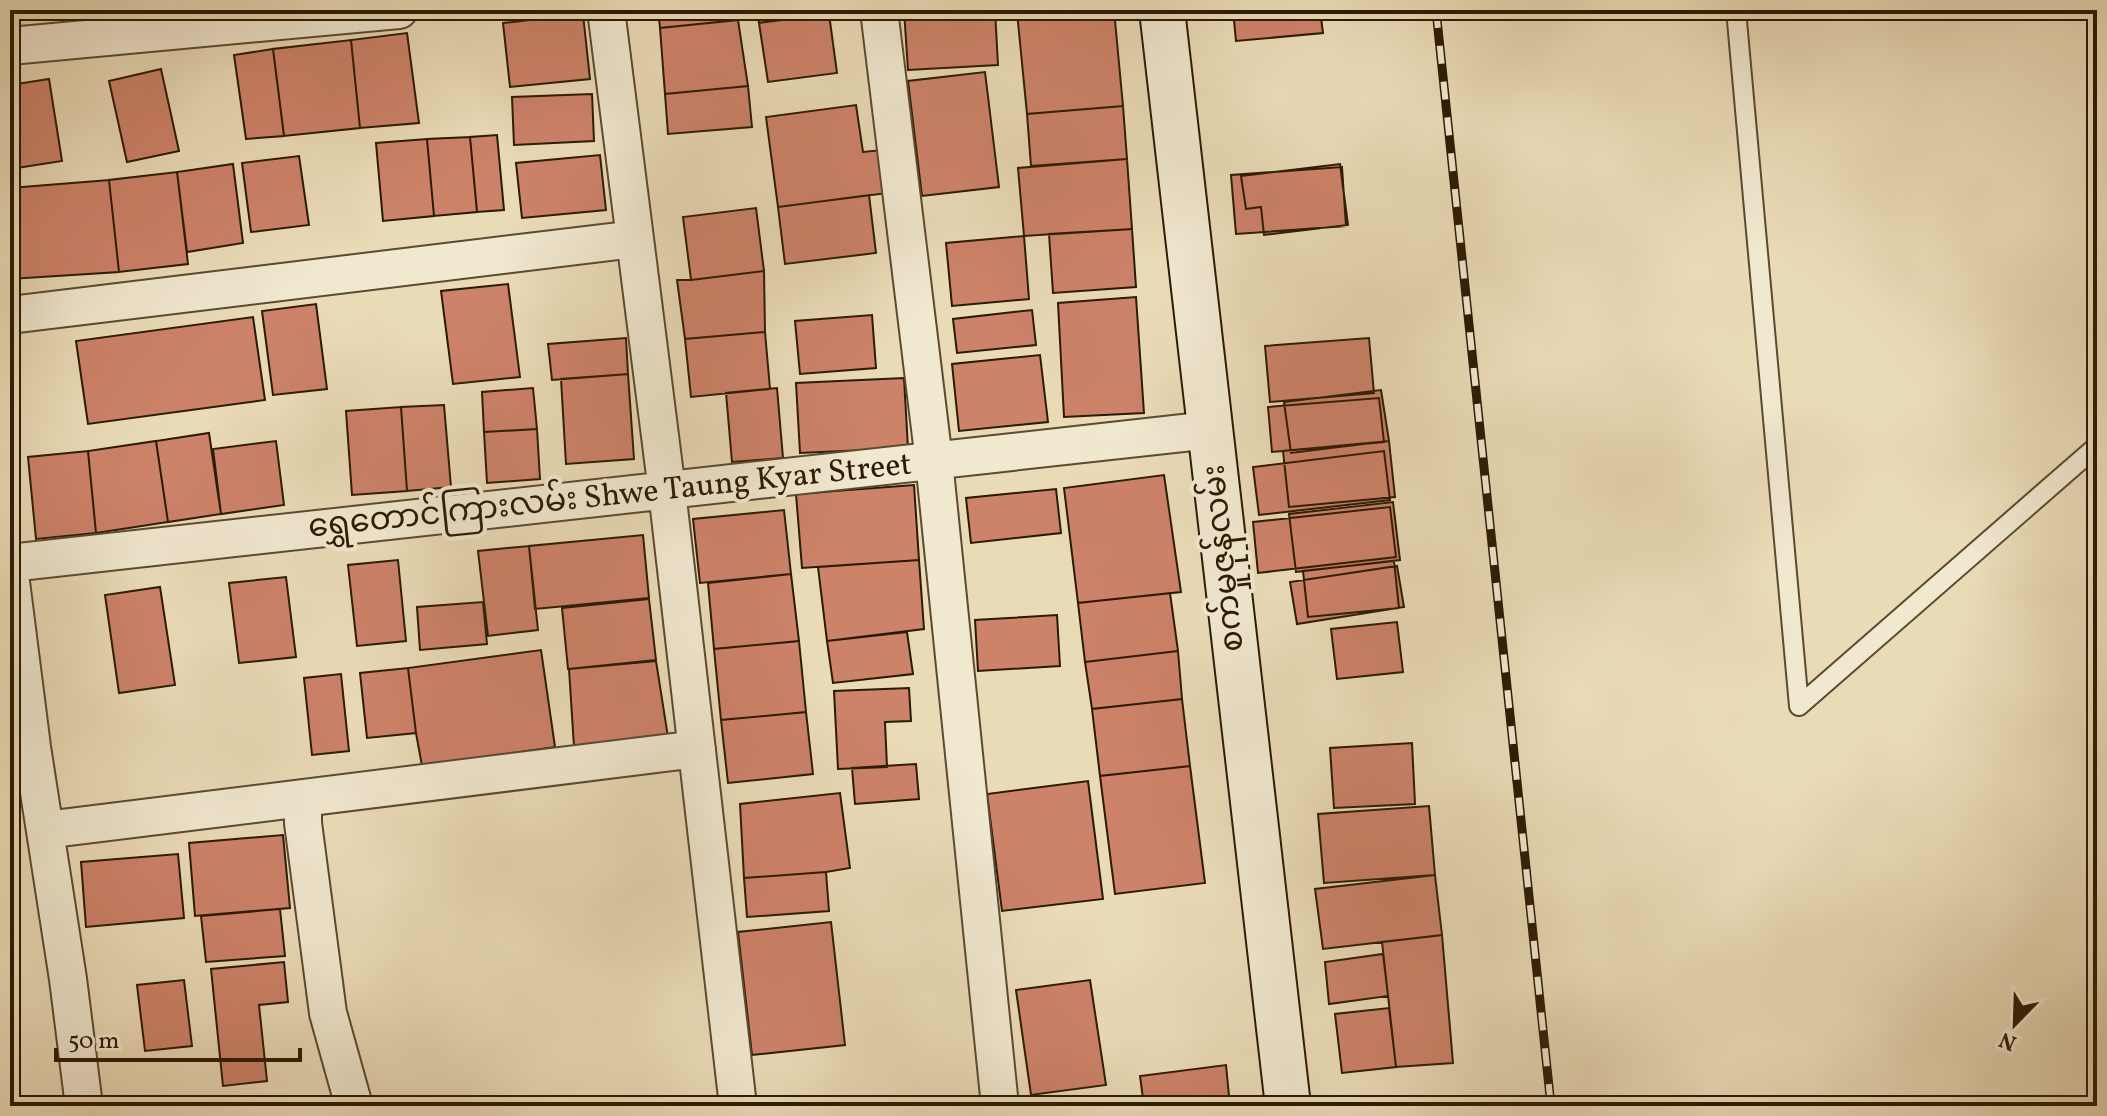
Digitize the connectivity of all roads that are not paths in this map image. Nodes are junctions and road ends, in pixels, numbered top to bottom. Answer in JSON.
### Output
{"nodes":[{"id":1,"x":399,"y":10,"type":"edge"},
{"id":2,"x":606,"y":10,"type":"edge"},
{"id":3,"x":879,"y":10,"type":"edge"},
{"id":4,"x":1162,"y":10,"type":"edge"},
{"id":5,"x":1736,"y":10,"type":"edge"},
{"id":6,"x":10,"y":46,"type":"edge"},
{"id":7,"x":635,"y":239,"type":"junction"},
{"id":8,"x":10,"y":315,"type":"edge"},
{"id":9,"x":1210,"y":430,"type":"junction"},
{"id":10,"x":2097,"y":446,"type":"edge"},
{"id":11,"x":934,"y":461,"type":"junction"},
{"id":12,"x":667,"y":491,"type":"junction"},
{"id":13,"x":10,"y":563,"type":"edge"},
{"id":14,"x":10,"y":574,"type":"edge"},
{"id":15,"x":697,"y":749,"type":"junction"},
{"id":16,"x":303,"y":798,"type":"junction"},
{"id":17,"x":45,"y":830,"type":"junction"},
{"id":18,"x":84,"y":1106,"type":"edge"},
{"id":19,"x":354,"y":1106,"type":"edge"},
{"id":20,"x":738,"y":1106,"type":"edge"},
{"id":21,"x":1000,"y":1106,"type":"edge"},
{"id":22,"x":1288,"y":1106,"type":"edge"}],
"edges":[{"from":1,"to":6,"type":"street"},
{"from":2,"to":7,"type":"street"},
{"from":3,"to":11,"type":"street"},
{"from":4,"to":9,"type":"street","name":"စက်မှုဇုန်လမ်း"},
{"from":5,"to":10,"type":"lane"},
{"from":7,"to":8,"type":"street"},
{"from":7,"to":12,"type":"street"},
{"from":9,"to":11,"type":"street","name":"ရွှေတောင်ကြားလမ်း Shwe Taung Kyar Street"},
{"from":9,"to":22,"type":"street","name":"စက်မှုဇုန်လမ်း"},
{"from":11,"to":12,"type":"street","name":"ရွှေတောင်ကြားလမ်း Shwe Taung Kyar Street"},
{"from":11,"to":21,"type":"street"},
{"from":12,"to":13,"type":"street","name":"ရွှေတောင်ကြားလမ်း Shwe Taung Kyar Street"},
{"from":12,"to":15,"type":"street"},
{"from":14,"to":17,"type":"street"},
{"from":15,"to":16,"type":"street"},
{"from":15,"to":20,"type":"street"},
{"from":16,"to":17,"type":"street"},
{"from":16,"to":19,"type":"street"},
{"from":17,"to":18,"type":"street"}]}
